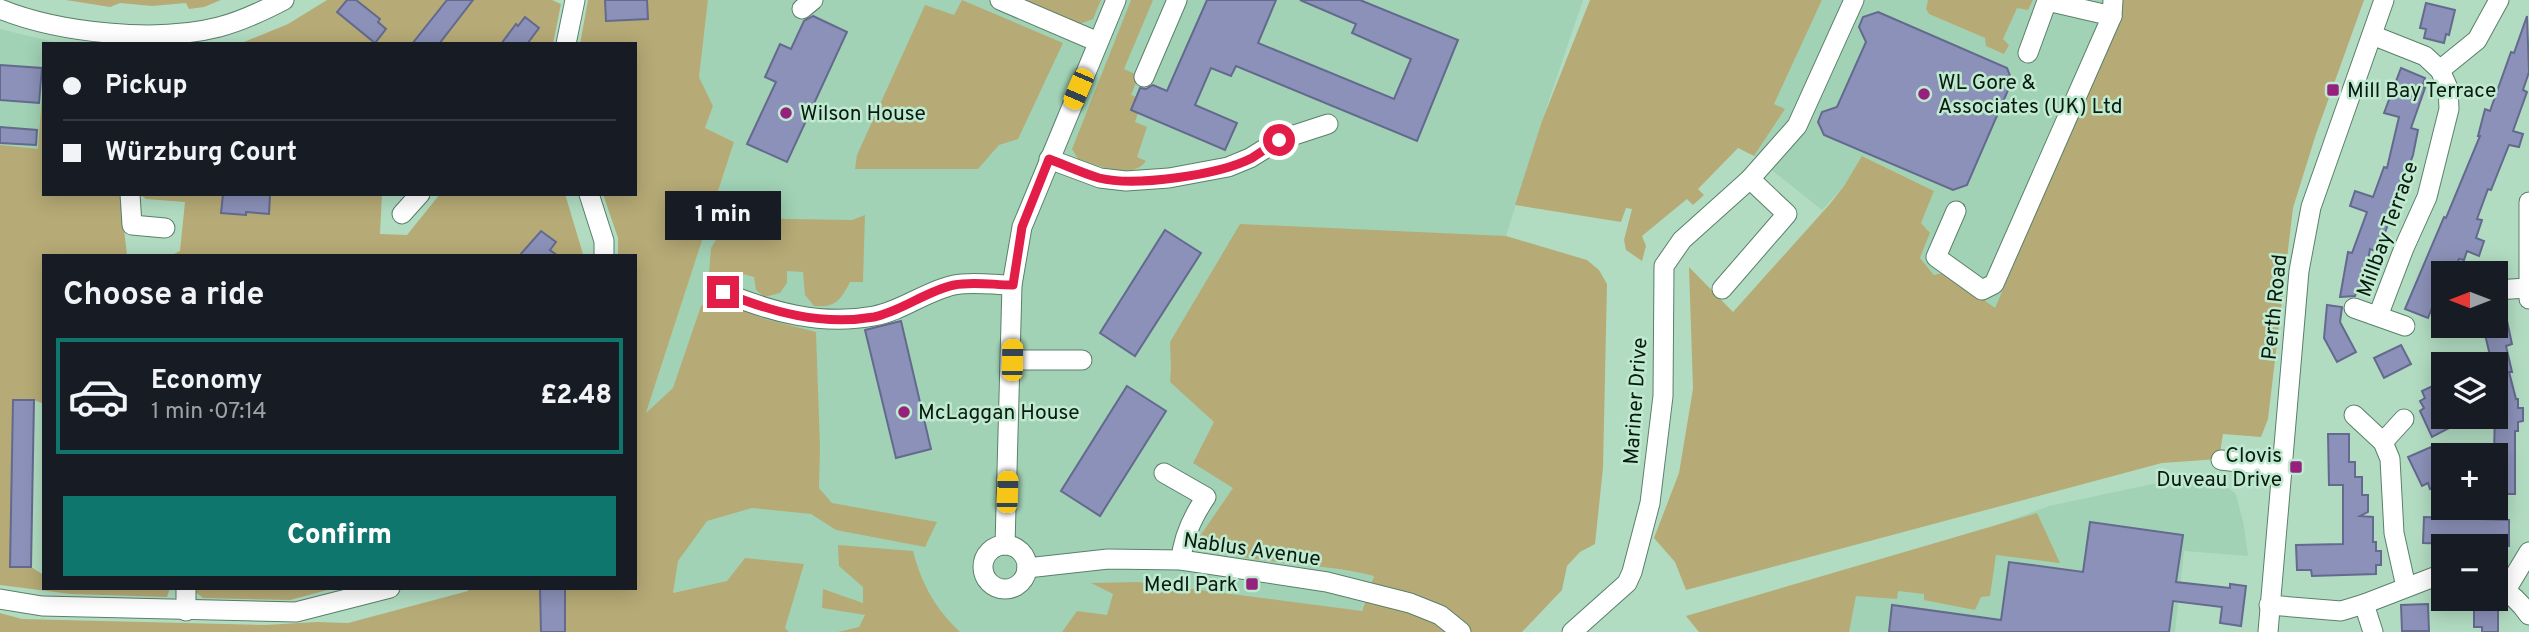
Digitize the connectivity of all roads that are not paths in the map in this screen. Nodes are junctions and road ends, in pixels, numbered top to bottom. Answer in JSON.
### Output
{"nodes":[{"id":1,"x":284,"y":0,"type":"edge"},
{"id":2,"x":575,"y":0,"type":"edge"},
{"id":3,"x":1000,"y":0,"type":"edge"},
{"id":4,"x":1116,"y":0,"type":"edge"},
{"id":5,"x":1177,"y":0,"type":"edge"},
{"id":6,"x":1854,"y":0,"type":"edge"},
{"id":7,"x":2384,"y":0,"type":"edge"},
{"id":8,"x":2499,"y":0,"type":"edge"},
{"id":9,"x":2112,"y":8,"type":"edge"},
{"id":10,"x":0,"y":9,"type":"edge"},
{"id":11,"x":2372,"y":35,"type":"junction"},
{"id":12,"x":123,"y":39,"type":"edge"},
{"id":13,"x":566,"y":42,"type":"edge"},
{"id":14,"x":1098,"y":42,"type":"junction"},
{"id":15,"x":2028,"y":53,"type":"dead end"},
{"id":16,"x":2440,"y":69,"type":"junction"},
{"id":17,"x":1144,"y":77,"type":"dead end"},
{"id":18,"x":1328,"y":124,"type":"dead end"},
{"id":19,"x":1049,"y":159,"type":"junction"},
{"id":20,"x":1750,"y":179,"type":"junction"},
{"id":21,"x":130,"y":196,"type":"edge"},
{"id":22,"x":418,"y":196,"type":"edge"},
{"id":23,"x":590,"y":196,"type":"edge"},
{"id":24,"x":2529,"y":202,"type":"edge"},
{"id":25,"x":1956,"y":211,"type":"dead end"},
{"id":26,"x":402,"y":214,"type":"dead end"},
{"id":27,"x":165,"y":228,"type":"dead end"},
{"id":28,"x":604,"y":254,"type":"edge"},
{"id":29,"x":1013,"y":285,"type":"junction"},
{"id":30,"x":1722,"y":289,"type":"dead end"},
{"id":31,"x":723,"y":292,"type":"dead end"},
{"id":32,"x":2508,"y":292,"type":"edge"},
{"id":33,"x":2528,"y":294,"type":"edge"},
{"id":34,"x":2354,"y":308,"type":"dead end"},
{"id":35,"x":2378,"y":317,"type":"junction"},
{"id":36,"x":2405,"y":326,"type":"dead end"},
{"id":37,"x":1012,"y":360,"type":"junction"},
{"id":38,"x":1082,"y":360,"type":"dead end"},
{"id":39,"x":2354,"y":415,"type":"dead end"},
{"id":40,"x":2404,"y":419,"type":"dead end"},
{"id":41,"x":2383,"y":442,"type":"junction"},
{"id":42,"x":2221,"y":460,"type":"dead end"},
{"id":43,"x":2281,"y":467,"type":"junction"},
{"id":44,"x":1164,"y":473,"type":"dead end"},
{"id":45,"x":1004,"y":545,"type":"junction"},
{"id":46,"x":2529,"y":552,"type":"edge"},
{"id":47,"x":1181,"y":560,"type":"junction"},
{"id":48,"x":1027,"y":568,"type":"junction"},
{"id":49,"x":2431,"y":578,"type":"edge"},
{"id":50,"x":2508,"y":578,"type":"edge"},
{"id":51,"x":2406,"y":587,"type":"junction"},
{"id":52,"x":186,"y":590,"type":"edge"},
{"id":53,"x":382,"y":590,"type":"edge"},
{"id":54,"x":2508,"y":594,"type":"edge"},
{"id":55,"x":0,"y":599,"type":"edge"},
{"id":56,"x":2364,"y":604,"type":"junction"},
{"id":57,"x":2269,"y":605,"type":"junction"},
{"id":58,"x":186,"y":611,"type":"junction"},
{"id":59,"x":2529,"y":615,"type":"edge"},
{"id":60,"x":1461,"y":632,"type":"edge"},
{"id":61,"x":1572,"y":632,"type":"edge"},
{"id":62,"x":2268,"y":632,"type":"edge"},
{"id":63,"x":2374,"y":632,"type":"edge"}],
"edges":[{"from":1,"to":12,"type":"street"},
{"from":2,"to":13,"type":"street"},
{"from":3,"to":14,"type":"street"},
{"from":4,"to":14,"type":"street"},
{"from":5,"to":17,"type":"street"},
{"from":6,"to":20,"type":"street","name":"Mariner Drive"},
{"from":7,"to":11,"type":"street","name":"Perth Road"},
{"from":8,"to":16,"type":"street"},
{"from":9,"to":15,"type":"street"},
{"from":9,"to":25,"type":"street"},
{"from":10,"to":12,"type":"street"},
{"from":11,"to":16,"type":"street"},
{"from":11,"to":43,"type":"street","name":"Perth Road"},
{"from":14,"to":19,"type":"street"},
{"from":16,"to":35,"type":"street","name":"Millbay Terrace"},
{"from":18,"to":19,"type":"street"},
{"from":19,"to":29,"type":"street"},
{"from":20,"to":30,"type":"street"},
{"from":20,"to":61,"type":"street","name":"Mariner Drive"},
{"from":21,"to":27,"type":"street"},
{"from":22,"to":26,"type":"street"},
{"from":23,"to":28,"type":"street"},
{"from":24,"to":33,"type":"street"},
{"from":29,"to":31,"type":"street"},
{"from":29,"to":37,"type":"street"},
{"from":32,"to":33,"type":"street"},
{"from":34,"to":35,"type":"street","name":"Millbay Terrace"},
{"from":35,"to":36,"type":"street","name":"Millbay Terrace"},
{"from":37,"to":38,"type":"street"},
{"from":37,"to":45,"type":"street"},
{"from":39,"to":41,"type":"street"},
{"from":40,"to":41,"type":"street"},
{"from":41,"to":51,"type":"street"},
{"from":42,"to":43,"type":"street"},
{"from":43,"to":57,"type":"street","name":"Perth Road"},
{"from":44,"to":47,"type":"street"},
{"from":45,"to":48,"type":"street"},
{"from":45,"to":48,"type":"street"},
{"from":46,"to":50,"type":"street"},
{"from":47,"to":48,"type":"street","name":"Nablus Avenue"},
{"from":47,"to":60,"type":"street","name":"Nablus Avenue"},
{"from":49,"to":51,"type":"street"},
{"from":51,"to":56,"type":"street"},
{"from":52,"to":58,"type":"street"},
{"from":53,"to":58,"type":"street"},
{"from":54,"to":59,"type":"street"},
{"from":55,"to":58,"type":"street"},
{"from":56,"to":57,"type":"street"},
{"from":56,"to":63,"type":"street"},
{"from":57,"to":62,"type":"street","name":"Perth Road"}]}
